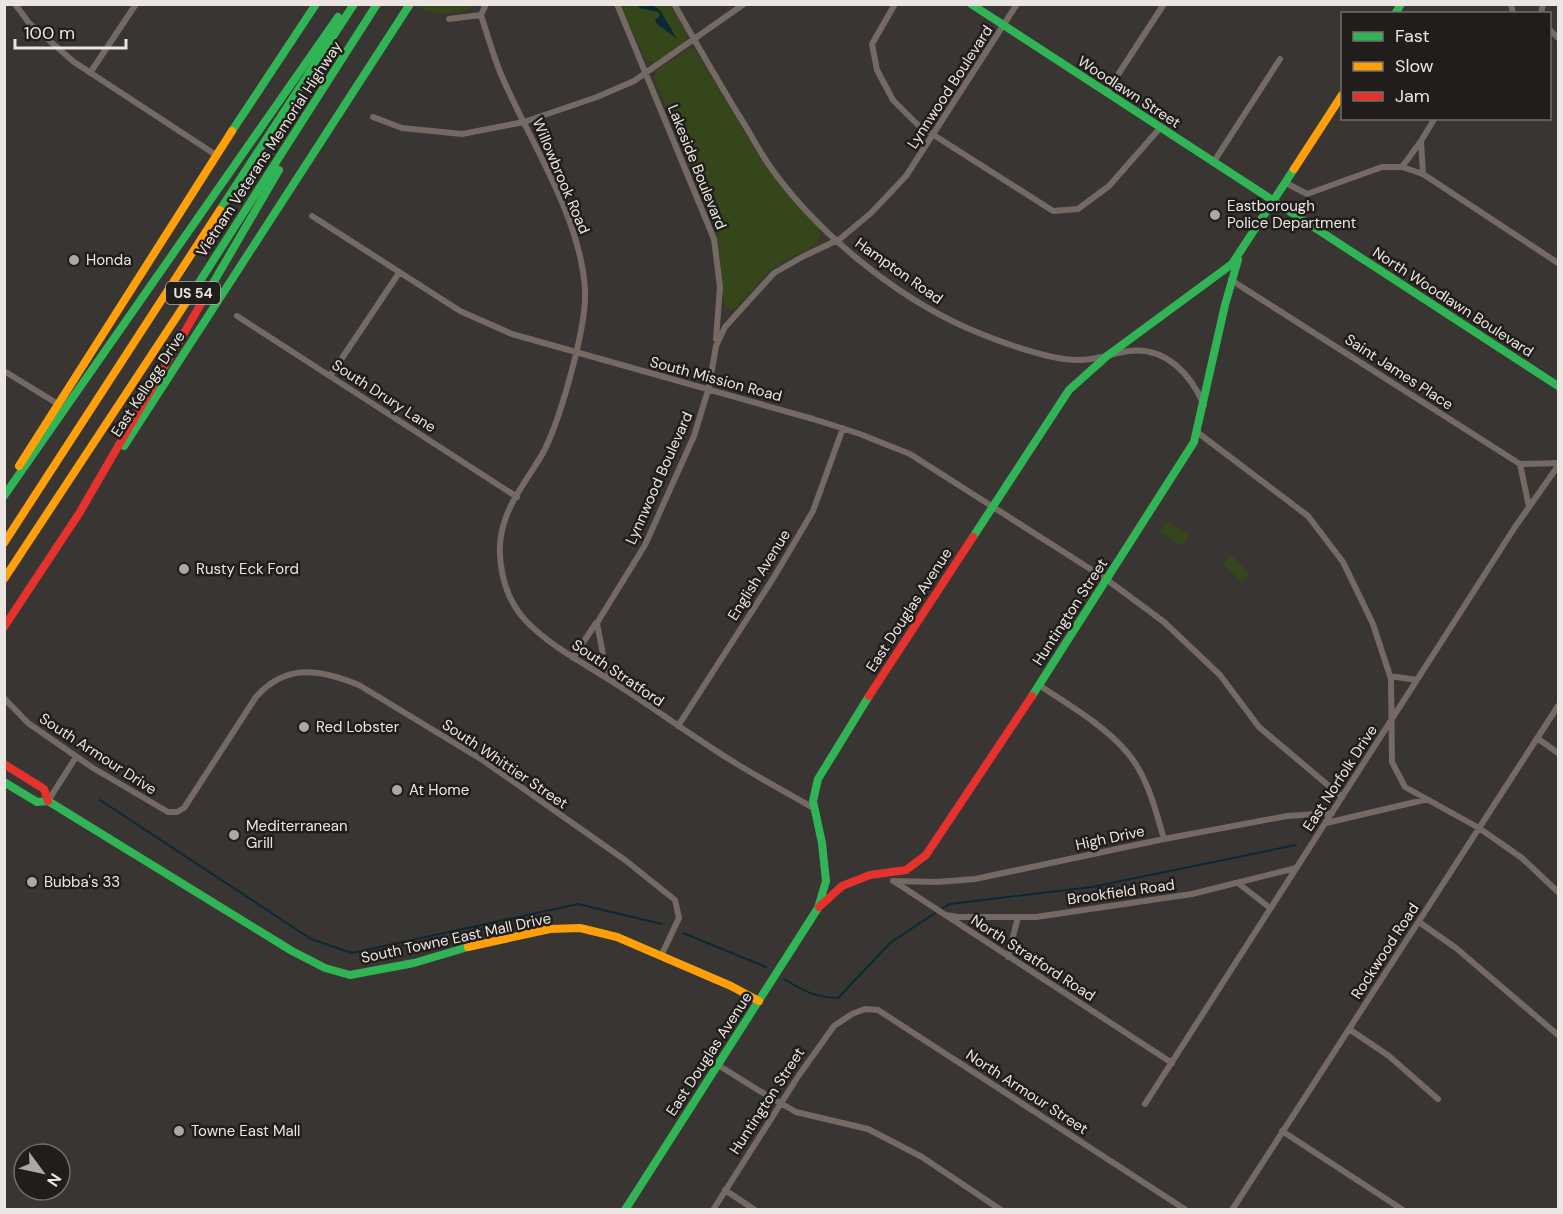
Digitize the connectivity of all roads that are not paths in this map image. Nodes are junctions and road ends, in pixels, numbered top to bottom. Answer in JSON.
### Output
{"nodes":[{"id":1,"x":15,"y":4,"type":"edge"},
{"id":2,"x":136,"y":4,"type":"edge"},
{"id":3,"x":316,"y":4,"type":"edge"},
{"id":4,"x":347,"y":4,"type":"edge"},
{"id":5,"x":354,"y":4,"type":"edge"},
{"id":6,"x":377,"y":4,"type":"edge"},
{"id":7,"x":410,"y":4,"type":"edge"},
{"id":8,"x":486,"y":4,"type":"edge"},
{"id":9,"x":617,"y":4,"type":"edge"},
{"id":10,"x":674,"y":4,"type":"edge"},
{"id":11,"x":744,"y":4,"type":"edge"},
{"id":12,"x":895,"y":4,"type":"edge"},
{"id":13,"x":971,"y":4,"type":"edge"},
{"id":14,"x":1017,"y":4,"type":"edge"},
{"id":15,"x":1164,"y":4,"type":"edge"},
{"id":16,"x":481,"y":15,"type":"junction"},
{"id":17,"x":449,"y":19,"type":"dead end"},
{"id":18,"x":1004,"y":26,"type":"junction"},
{"id":19,"x":362,"y":27,"type":"junction"},
{"id":20,"x":693,"y":39,"type":"junction"},
{"id":21,"x":1281,"y":58,"type":"dead end"},
{"id":22,"x":90,"y":73,"type":"junction"},
{"id":23,"x":646,"y":73,"type":"junction"},
{"id":24,"x":1106,"y":93,"type":"junction"},
{"id":25,"x":1341,"y":97,"type":"edge"},
{"id":26,"x":373,"y":117,"type":"dead end"},
{"id":27,"x":1434,"y":120,"type":"edge"},
{"id":28,"x":524,"y":122,"type":"junction"},
{"id":29,"x":1160,"y":128,"type":"junction"},
{"id":30,"x":933,"y":134,"type":"junction"},
{"id":31,"x":1421,"y":141,"type":"junction"},
{"id":32,"x":216,"y":155,"type":"junction"},
{"id":33,"x":1213,"y":163,"type":"junction"},
{"id":34,"x":1402,"y":167,"type":"junction"},
{"id":35,"x":1423,"y":174,"type":"junction"},
{"id":36,"x":1286,"y":183,"type":"junction"},
{"id":37,"x":1273,"y":202,"type":"junction"},
{"id":38,"x":312,"y":216,"type":"dead end"},
{"id":39,"x":836,"y":241,"type":"junction"},
{"id":40,"x":1241,"y":252,"type":"junction"},
{"id":41,"x":1558,"y":263,"type":"edge"},
{"id":42,"x":399,"y":273,"type":"junction"},
{"id":43,"x":1231,"y":280,"type":"junction"},
{"id":44,"x":237,"y":316,"type":"dead end"},
{"id":45,"x":716,"y":346,"type":"junction"},
{"id":46,"x":575,"y":352,"type":"junction"},
{"id":47,"x":1107,"y":356,"type":"junction"},
{"id":48,"x":4,"y":371,"type":"edge"},
{"id":49,"x":330,"y":376,"type":"junction"},
{"id":50,"x":1558,"y":386,"type":"edge"},
{"id":51,"x":708,"y":389,"type":"junction"},
{"id":52,"x":58,"y":404,"type":"junction"},
{"id":53,"x":1204,"y":406,"type":"junction"},
{"id":54,"x":843,"y":428,"type":"junction"},
{"id":55,"x":1197,"y":432,"type":"junction"},
{"id":56,"x":1520,"y":464,"type":"junction"},
{"id":57,"x":1558,"y":465,"type":"edge"},
{"id":58,"x":4,"y":489,"type":"edge"},
{"id":59,"x":4,"y":496,"type":"edge"},
{"id":60,"x":517,"y":497,"type":"junction"},
{"id":61,"x":993,"y":506,"type":"junction"},
{"id":62,"x":1529,"y":507,"type":"junction"},
{"id":63,"x":77,"y":517,"type":"junction"},
{"id":64,"x":4,"y":543,"type":"edge"},
{"id":65,"x":4,"y":579,"type":"edge"},
{"id":66,"x":1107,"y":579,"type":"junction"},
{"id":67,"x":597,"y":623,"type":"junction"},
{"id":68,"x":4,"y":627,"type":"edge"},
{"id":69,"x":573,"y":658,"type":"junction"},
{"id":70,"x":1390,"y":676,"type":"junction"},
{"id":71,"x":1417,"y":680,"type":"junction"},
{"id":72,"x":618,"y":685,"type":"junction"},
{"id":73,"x":1039,"y":685,"type":"junction"},
{"id":74,"x":4,"y":698,"type":"edge"},
{"id":75,"x":1558,"y":706,"type":"edge"},
{"id":76,"x":1392,"y":720,"type":"junction"},
{"id":77,"x":678,"y":726,"type":"junction"},
{"id":78,"x":1538,"y":738,"type":"junction"},
{"id":79,"x":1558,"y":753,"type":"edge"},
{"id":80,"x":76,"y":757,"type":"junction"},
{"id":81,"x":4,"y":764,"type":"edge"},
{"id":82,"x":4,"y":782,"type":"edge"},
{"id":83,"x":1342,"y":797,"type":"junction"},
{"id":84,"x":1424,"y":800,"type":"junction"},
{"id":85,"x":48,"y":801,"type":"junction"},
{"id":86,"x":186,"y":806,"type":"joint"},
{"id":87,"x":815,"y":809,"type":"junction"},
{"id":88,"x":1332,"y":813,"type":"junction"},
{"id":89,"x":1325,"y":823,"type":"junction"},
{"id":90,"x":1479,"y":828,"type":"junction"},
{"id":91,"x":1164,"y":839,"type":"junction"},
{"id":92,"x":1296,"y":868,"type":"junction"},
{"id":93,"x":882,"y":873,"type":"junction"},
{"id":94,"x":893,"y":881,"type":"junction"},
{"id":95,"x":1238,"y":883,"type":"junction"},
{"id":96,"x":1558,"y":892,"type":"edge"},
{"id":97,"x":818,"y":908,"type":"junction"},
{"id":98,"x":1270,"y":908,"type":"junction"},
{"id":99,"x":945,"y":915,"type":"junction"},
{"id":100,"x":1018,"y":917,"type":"junction"},
{"id":101,"x":1419,"y":922,"type":"junction"},
{"id":102,"x":661,"y":956,"type":"junction"},
{"id":103,"x":1008,"y":957,"type":"junction"},
{"id":104,"x":759,"y":1001,"type":"junction"},
{"id":105,"x":852,"y":1014,"type":"joint"},
{"id":106,"x":1349,"y":1029,"type":"junction"},
{"id":107,"x":1558,"y":1035,"type":"edge"},
{"id":108,"x":1172,"y":1063,"type":"junction"},
{"id":109,"x":718,"y":1065,"type":"junction"},
{"id":110,"x":1438,"y":1099,"type":"dead end"},
{"id":111,"x":781,"y":1103,"type":"junction"},
{"id":112,"x":1145,"y":1104,"type":"dead end"},
{"id":113,"x":1282,"y":1131,"type":"junction"},
{"id":114,"x":725,"y":1190,"type":"junction"},
{"id":115,"x":992,"y":1207,"type":"edge"},
{"id":116,"x":625,"y":1209,"type":"edge"},
{"id":117,"x":713,"y":1209,"type":"edge"},
{"id":118,"x":755,"y":1209,"type":"edge"},
{"id":119,"x":1001,"y":1209,"type":"edge"},
{"id":120,"x":1186,"y":1209,"type":"edge"},
{"id":121,"x":1232,"y":1209,"type":"edge"},
{"id":122,"x":1402,"y":1209,"type":"edge"}],
"edges":[{"from":1,"to":22,"type":"street"},
{"from":2,"to":22,"type":"street"},
{"from":3,"to":32,"type":"main road"},
{"from":4,"to":59,"type":"main road"},
{"from":5,"to":64,"type":"main road","name":"Vietnam Veterans Memorial Highway","number":"US 54"},
{"from":6,"to":19,"type":"main road","name":"Vietnam Veterans Memorial Highway","number":"US 54"},
{"from":7,"to":63,"type":"main road","name":"East Kellogg Drive"},
{"from":8,"to":16,"type":"street"},
{"from":9,"to":23,"type":"street","name":"Lakeside Boulevard"},
{"from":10,"to":20,"type":"street","name":"Hampton Road"},
{"from":11,"to":20,"type":"street"},
{"from":12,"to":30,"type":"street"},
{"from":13,"to":18,"type":"main road","name":"Woodlawn Street"},
{"from":14,"to":18,"type":"street","name":"Lynnwood Boulevard"},
{"from":15,"to":24,"type":"street"},
{"from":16,"to":17,"type":"street"},
{"from":16,"to":28,"type":"street","name":"Willowbrook Road"},
{"from":18,"to":24,"type":"main road","name":"Woodlawn Street"},
{"from":18,"to":30,"type":"street","name":"Lynnwood Boulevard"},
{"from":19,"to":63,"type":"main road"},
{"from":19,"to":65,"type":"main road","name":"Vietnam Veterans Memorial Highway","number":"US 54"},
{"from":20,"to":23,"type":"street"},
{"from":20,"to":39,"type":"street","name":"Hampton Road"},
{"from":21,"to":33,"type":"street"},
{"from":22,"to":32,"type":"street"},
{"from":23,"to":28,"type":"street"},
{"from":23,"to":45,"type":"street","name":"Lakeside Boulevard"},
{"from":24,"to":29,"type":"main road","name":"Woodlawn Street"},
{"from":25,"to":36,"type":"main road","name":"East Douglas Avenue"},
{"from":26,"to":28,"type":"street"},
{"from":27,"to":31,"type":"street"},
{"from":28,"to":46,"type":"street","name":"Willowbrook Road"},
{"from":29,"to":30,"type":"street"},
{"from":29,"to":33,"type":"main road","name":"Woodlawn Street"},
{"from":30,"to":39,"type":"street","name":"Lynnwood Boulevard"},
{"from":31,"to":34,"type":"street"},
{"from":31,"to":35,"type":"street"},
{"from":32,"to":52,"type":"main road"},
{"from":33,"to":37,"type":"main road","name":"Woodlawn Street"},
{"from":34,"to":35,"type":"street"},
{"from":34,"to":36,"type":"street"},
{"from":35,"to":41,"type":"street"},
{"from":36,"to":37,"type":"main road","name":"East Douglas Avenue"},
{"from":37,"to":40,"type":"main road","name":"East Douglas Avenue"},
{"from":37,"to":50,"type":"main road","name":"North Woodlawn Boulevard"},
{"from":38,"to":42,"type":"street","name":"South Mission Road"},
{"from":39,"to":45,"type":"street","name":"Lynnwood Boulevard"},
{"from":39,"to":47,"type":"street","name":"Hampton Road"},
{"from":40,"to":43,"type":"main road","name":"Huntington Street"},
{"from":40,"to":47,"type":"main road","name":"East Douglas Avenue"},
{"from":42,"to":46,"type":"street","name":"South Mission Road"},
{"from":42,"to":49,"type":"street"},
{"from":43,"to":53,"type":"main road","name":"Huntington Street"},
{"from":43,"to":56,"type":"street","name":"Saint James Place"},
{"from":44,"to":49,"type":"street","name":"South Drury Lane"},
{"from":45,"to":51,"type":"street","name":"Lynnwood Boulevard"},
{"from":46,"to":51,"type":"street","name":"South Mission Road"},
{"from":46,"to":60,"type":"street","name":"Willowbrook Road"},
{"from":47,"to":53,"type":"street","name":"Hampton Road"},
{"from":47,"to":61,"type":"main road","name":"East Douglas Avenue"},
{"from":48,"to":52,"type":"street"},
{"from":49,"to":60,"type":"street","name":"South Drury Lane"},
{"from":51,"to":54,"type":"street","name":"South Mission Road"},
{"from":51,"to":67,"type":"street","name":"Lynnwood Boulevard"},
{"from":52,"to":58,"type":"main road"},
{"from":53,"to":55,"type":"main road","name":"Huntington Street"},
{"from":54,"to":61,"type":"street","name":"South Mission Road"},
{"from":54,"to":77,"type":"street","name":"English Avenue"},
{"from":55,"to":66,"type":"main road","name":"Huntington Street"},
{"from":55,"to":70,"type":"street"},
{"from":56,"to":57,"type":"street"},
{"from":56,"to":62,"type":"street"},
{"from":57,"to":62,"type":"street","name":"East Norfolk Drive"},
{"from":60,"to":69,"type":"street","name":"South Stratford"},
{"from":61,"to":66,"type":"street","name":"South Mission Road"},
{"from":61,"to":87,"type":"main road","name":"East Douglas Avenue"},
{"from":62,"to":71,"type":"street","name":"East Norfolk Drive"},
{"from":63,"to":68,"type":"main road","name":"East Kellogg Drive"},
{"from":66,"to":73,"type":"main road","name":"Huntington Street"},
{"from":66,"to":83,"type":"street","name":"South Mission Road"},
{"from":67,"to":69,"type":"street","name":"Lynnwood Boulevard"},
{"from":67,"to":72,"type":"street"},
{"from":69,"to":72,"type":"street","name":"South Stratford"},
{"from":70,"to":71,"type":"street"},
{"from":70,"to":76,"type":"street"},
{"from":71,"to":76,"type":"street","name":"East Norfolk Drive"},
{"from":72,"to":77,"type":"street","name":"South Stratford"},
{"from":73,"to":91,"type":"street"},
{"from":73,"to":93,"type":"main road","name":"Huntington Street"},
{"from":74,"to":80,"type":"street","name":"South Armour Drive"},
{"from":75,"to":78,"type":"street","name":"Rockwood Road"},
{"from":76,"to":83,"type":"street","name":"East Norfolk Drive"},
{"from":76,"to":84,"type":"street"},
{"from":77,"to":87,"type":"street","name":"South Stratford"},
{"from":78,"to":79,"type":"street"},
{"from":78,"to":90,"type":"street","name":"Rockwood Road"},
{"from":80,"to":85,"type":"street"},
{"from":80,"to":86,"type":"street","name":"South Armour Drive"},
{"from":81,"to":85,"type":"main road","name":"South Towne East Mall Drive"},
{"from":82,"to":85,"type":"main road","name":"South Towne East Mall Drive"},
{"from":83,"to":88,"type":"street","name":"East Norfolk Drive"},
{"from":84,"to":89,"type":"street"},
{"from":84,"to":90,"type":"street"},
{"from":85,"to":102,"type":"main road","name":"South Towne East Mall Drive"},
{"from":86,"to":102,"type":"street","name":"South Whittier Street"},
{"from":87,"to":97,"type":"main road","name":"East Douglas Avenue"},
{"from":88,"to":89,"type":"street","name":"East Norfolk Drive"},
{"from":88,"to":91,"type":"street","name":"High Drive"},
{"from":89,"to":92,"type":"street","name":"East Norfolk Drive"},
{"from":90,"to":96,"type":"street"},
{"from":90,"to":101,"type":"street","name":"Rockwood Road"},
{"from":91,"to":94,"type":"street","name":"High Drive"},
{"from":92,"to":95,"type":"street","name":"Brookfield Road"},
{"from":92,"to":98,"type":"street","name":"East Norfolk Drive"},
{"from":93,"to":94,"type":"street","name":"North Stratford Road"},
{"from":93,"to":97,"type":"main road","name":"Huntington Street"},
{"from":94,"to":99,"type":"street","name":"North Stratford Road"},
{"from":95,"to":98,"type":"street"},
{"from":95,"to":100,"type":"street","name":"Brookfield Road"},
{"from":97,"to":104,"type":"main road","name":"East Douglas Avenue"},
{"from":98,"to":108,"type":"street","name":"East Norfolk Drive"},
{"from":99,"to":100,"type":"street","name":"Brookfield Road"},
{"from":99,"to":103,"type":"street","name":"North Stratford Road"},
{"from":100,"to":103,"type":"street"},
{"from":101,"to":106,"type":"street","name":"Rockwood Road"},
{"from":101,"to":107,"type":"street"},
{"from":102,"to":104,"type":"main road","name":"South Towne East Mall Drive"},
{"from":103,"to":108,"type":"street","name":"North Stratford Road"},
{"from":104,"to":109,"type":"main road","name":"East Douglas Avenue"},
{"from":105,"to":111,"type":"street","name":"Huntington Street"},
{"from":105,"to":120,"type":"street","name":"North Armour Street"},
{"from":106,"to":110,"type":"street"},
{"from":106,"to":113,"type":"street","name":"Rockwood Road"},
{"from":108,"to":112,"type":"street","name":"East Norfolk Drive"},
{"from":109,"to":111,"type":"street"},
{"from":109,"to":116,"type":"main road","name":"East Douglas Avenue"},
{"from":111,"to":114,"type":"street","name":"Huntington Street"},
{"from":111,"to":115,"type":"street"},
{"from":113,"to":121,"type":"street","name":"Rockwood Road"},
{"from":113,"to":122,"type":"street"},
{"from":114,"to":117,"type":"street","name":"Huntington Street"},
{"from":114,"to":118,"type":"street"},
{"from":115,"to":119,"type":"street"}]}
